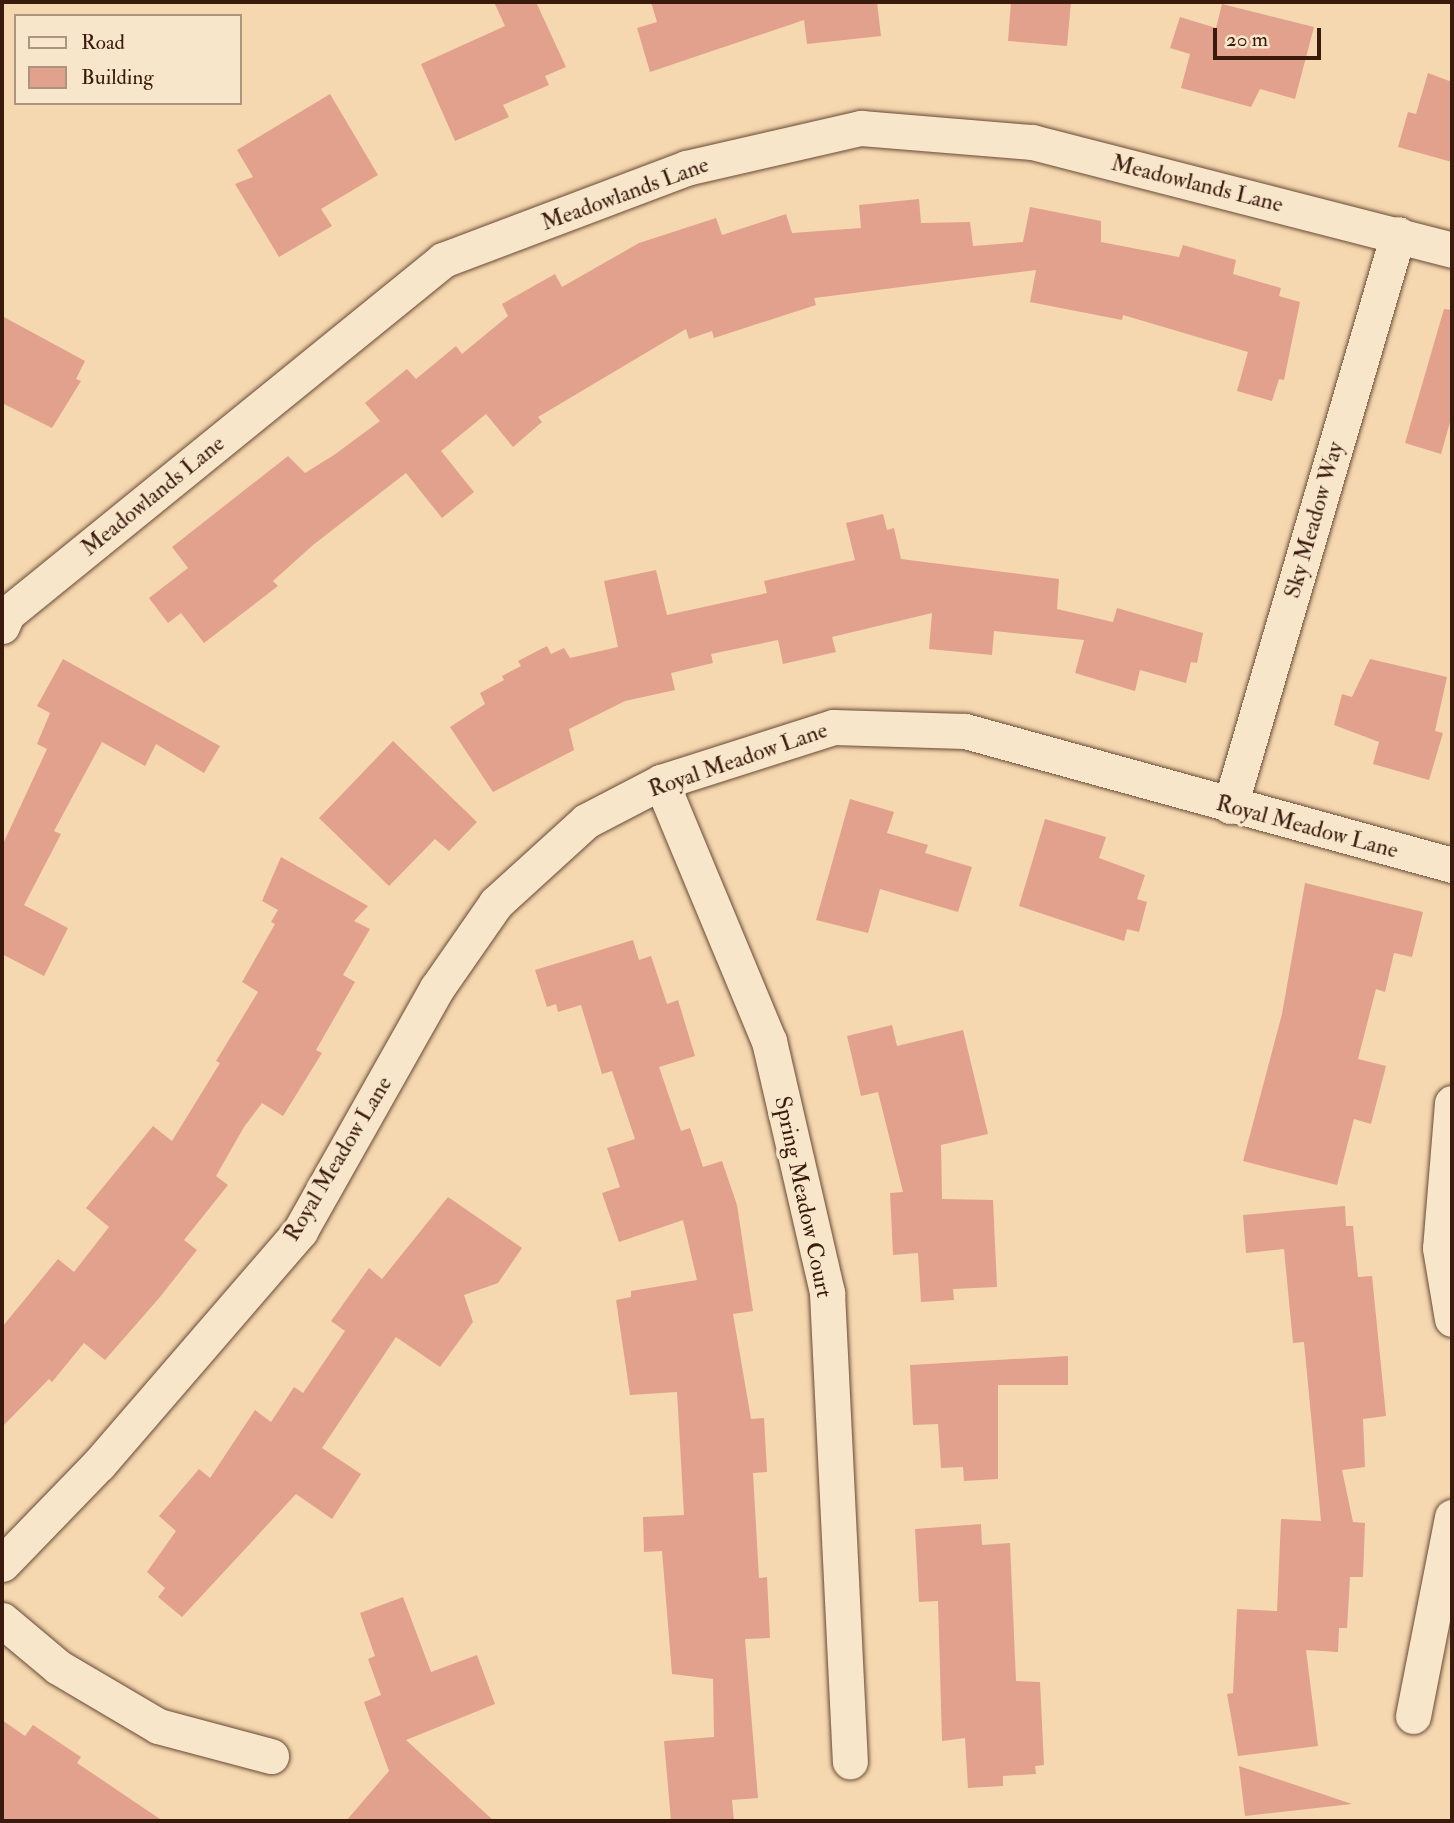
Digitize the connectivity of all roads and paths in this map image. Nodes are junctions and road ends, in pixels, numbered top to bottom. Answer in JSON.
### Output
{"nodes":[{"id":1,"x":1398,"y":234,"type":"junction"},
{"id":2,"x":1452,"y":250,"type":"edge"},
{"id":3,"x":4,"y":616,"type":"edge"},
{"id":4,"x":662,"y":782,"type":"junction"},
{"id":5,"x":1230,"y":806,"type":"junction"},
{"id":6,"x":1452,"y":865,"type":"edge"},
{"id":7,"x":1452,"y":1103,"type":"edge"},
{"id":8,"x":1452,"y":1319,"type":"edge"},
{"id":9,"x":1452,"y":1517,"type":"edge"},
{"id":10,"x":2,"y":1564,"type":"edge"},
{"id":11,"x":2,"y":1620,"type":"edge"},
{"id":12,"x":1413,"y":1716,"type":"dead end"},
{"id":13,"x":271,"y":1756,"type":"dead end"},
{"id":14,"x":850,"y":1760,"type":"dead end"}],
"edges":[{"from":1,"to":2,"type":"street","name":"Meadowlands Lane"},
{"from":1,"to":3,"type":"street","name":"Meadowlands Lane"},
{"from":1,"to":5,"type":"street","name":"Sky Meadow Way"},
{"from":4,"to":5,"type":"street","name":"Royal Meadow Lane"},
{"from":4,"to":10,"type":"street","name":"Royal Meadow Lane"},
{"from":4,"to":14,"type":"street","name":"Spring Meadow Court"},
{"from":5,"to":6,"type":"street","name":"Royal Meadow Lane"},
{"from":7,"to":8,"type":"street"},
{"from":9,"to":12,"type":"street"},
{"from":11,"to":13,"type":"street"}]}
